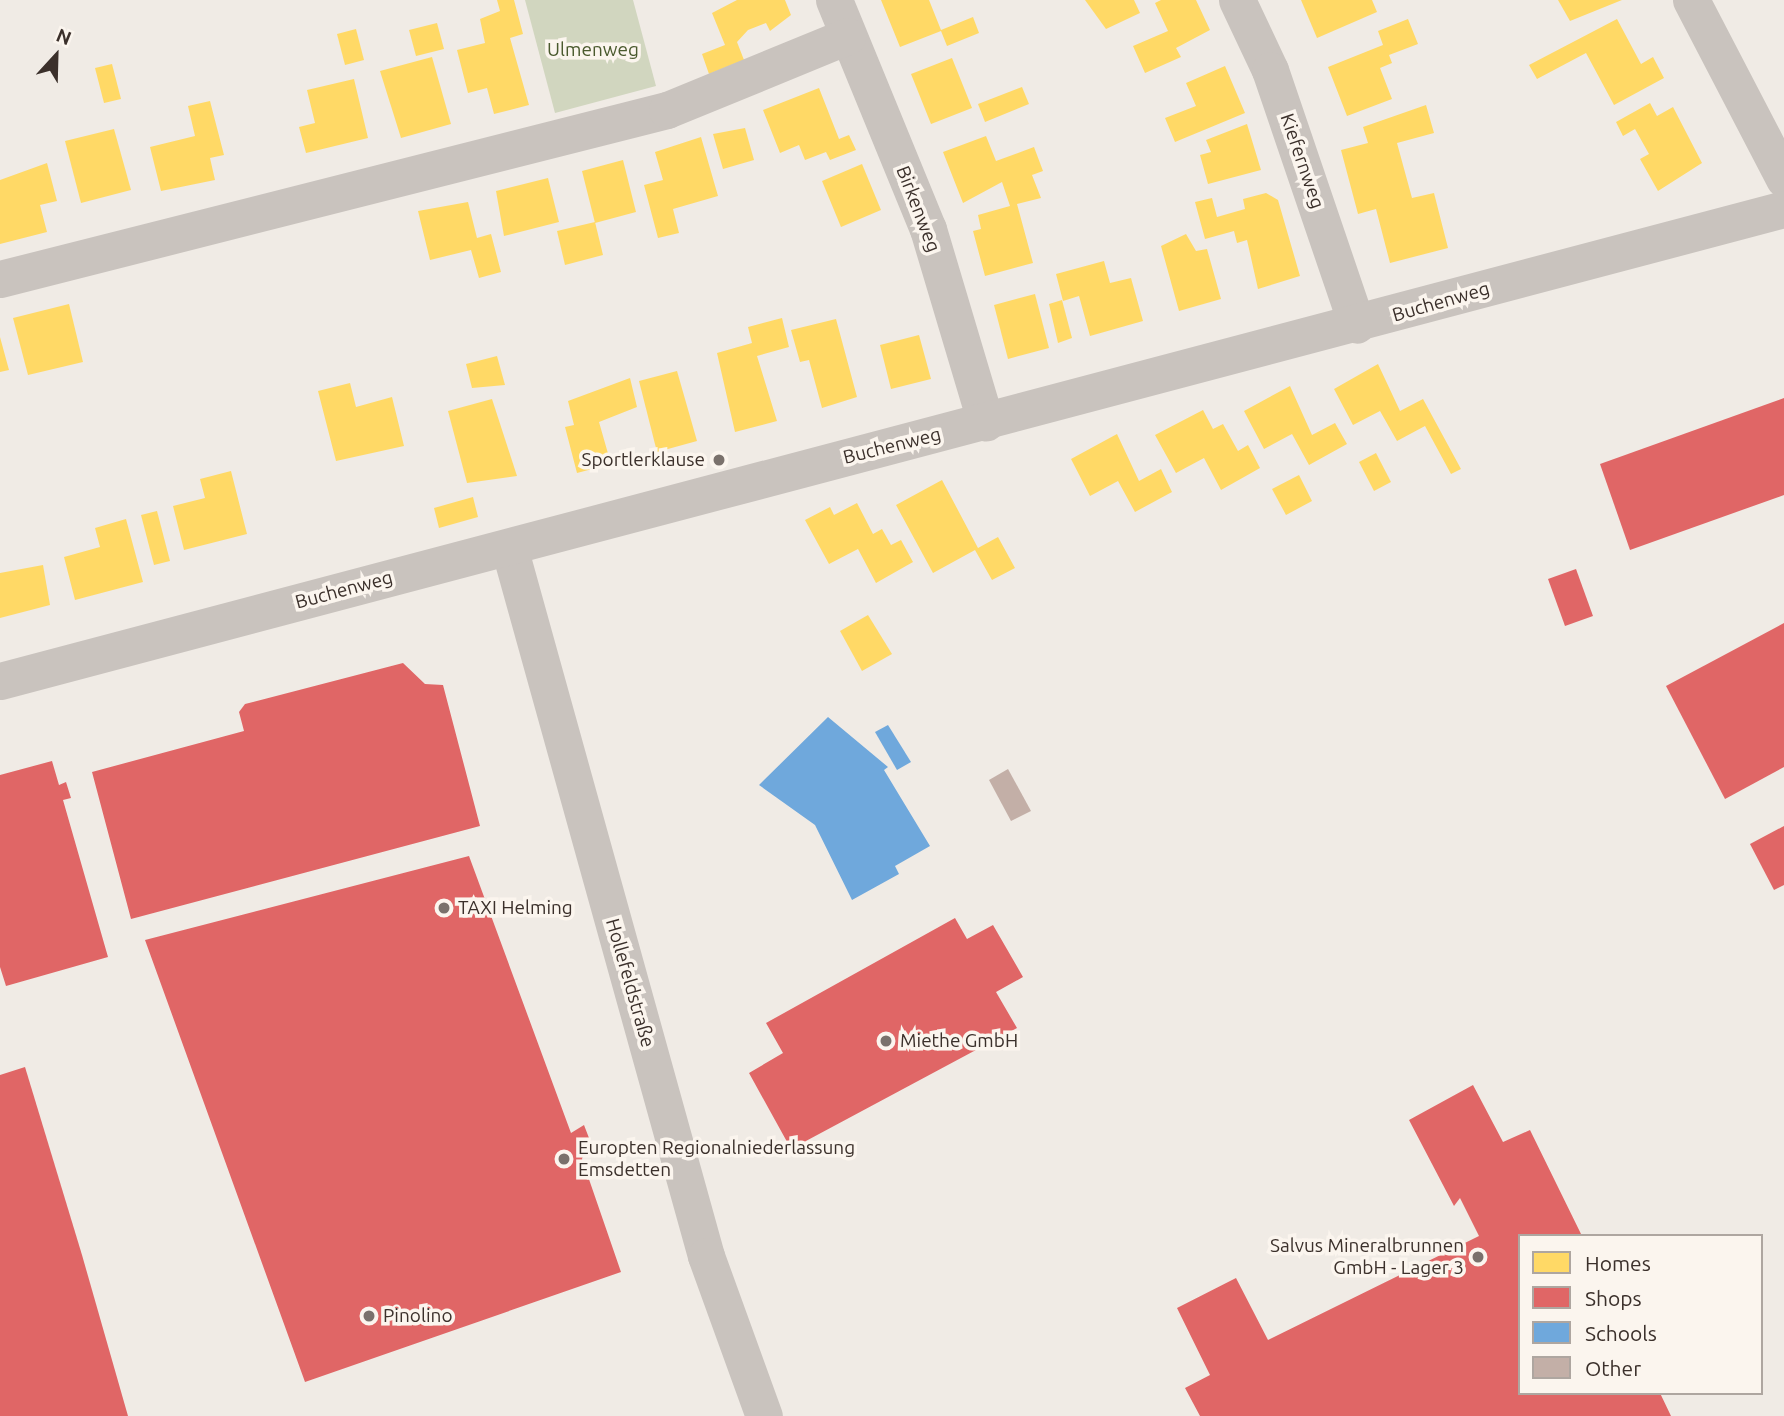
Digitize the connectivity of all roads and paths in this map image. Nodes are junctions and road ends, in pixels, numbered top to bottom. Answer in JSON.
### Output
{"nodes":[{"id":1,"x":834,"y":0,"type":"edge"},
{"id":2,"x":1237,"y":0,"type":"edge"},
{"id":3,"x":1691,"y":0,"type":"edge"},
{"id":4,"x":847,"y":36,"type":"junction"},
{"id":5,"x":1784,"y":179,"type":"edge"},
{"id":6,"x":1784,"y":209,"type":"edge"},
{"id":7,"x":0,"y":279,"type":"edge"},
{"id":8,"x":1357,"y":325,"type":"junction"},
{"id":9,"x":986,"y":423,"type":"junction"},
{"id":10,"x":509,"y":547,"type":"junction"},
{"id":11,"x":0,"y":681,"type":"edge"},
{"id":12,"x":764,"y":1416,"type":"edge"}],
"edges":[{"from":1,"to":4,"type":"street","name":"Birkenweg"},
{"from":2,"to":8,"type":"street","name":"Kiefernweg"},
{"from":3,"to":5,"type":"street"},
{"from":4,"to":7,"type":"street"},
{"from":4,"to":9,"type":"street","name":"Birkenweg"},
{"from":6,"to":8,"type":"street","name":"Buchenweg"},
{"from":8,"to":9,"type":"street","name":"Buchenweg"},
{"from":9,"to":10,"type":"street","name":"Buchenweg"},
{"from":10,"to":11,"type":"street","name":"Buchenweg"},
{"from":10,"to":12,"type":"street","name":"Hollefeldstraße"}]}
